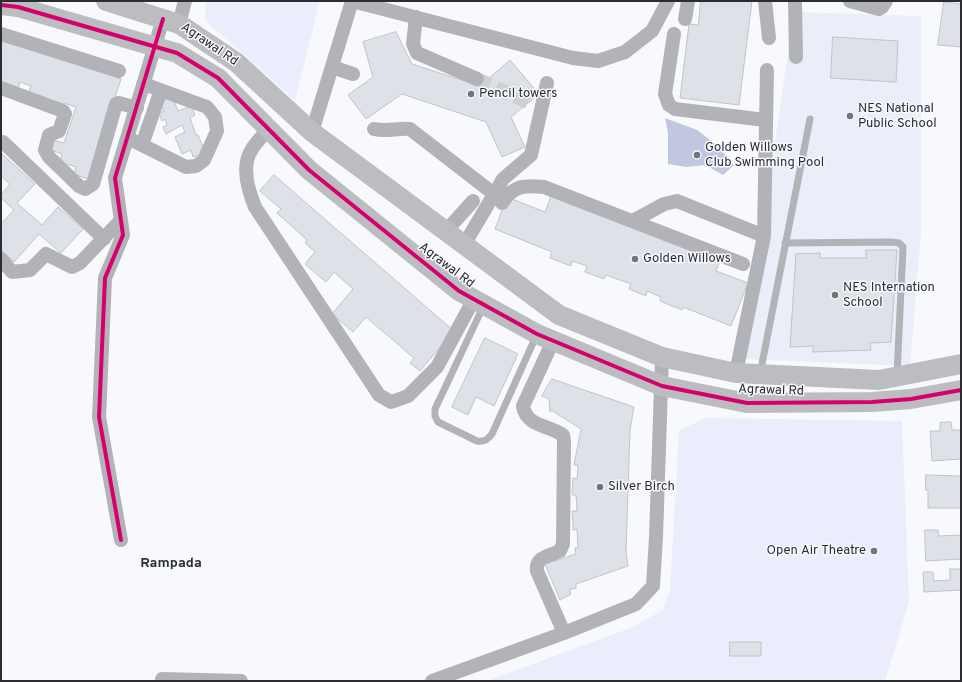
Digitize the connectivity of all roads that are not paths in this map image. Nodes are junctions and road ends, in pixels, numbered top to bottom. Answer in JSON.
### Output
{"nodes":[{"id":1,"x":106,"y":1,"type":"edge"},
{"id":2,"x":185,"y":1,"type":"edge"},
{"id":3,"x":668,"y":1,"type":"edge"},
{"id":4,"x":688,"y":1,"type":"edge"},
{"id":5,"x":765,"y":1,"type":"edge"},
{"id":6,"x":795,"y":1,"type":"edge"},
{"id":7,"x":850,"y":1,"type":"edge"},
{"id":8,"x":886,"y":1,"type":"edge"},
{"id":9,"x":1,"y":5,"type":"edge"},
{"id":10,"x":416,"y":17,"type":"junction"},
{"id":11,"x":685,"y":19,"type":"dead end"},
{"id":12,"x":171,"y":21,"type":"junction"},
{"id":13,"x":1,"y":34,"type":"edge"},
{"id":14,"x":674,"y":34,"type":"dead end"},
{"id":15,"x":769,"y":38,"type":"dead end"},
{"id":16,"x":156,"y":46,"type":"junction"},
{"id":17,"x":796,"y":57,"type":"dead end"},
{"id":18,"x":332,"y":67,"type":"junction"},
{"id":19,"x":767,"y":70,"type":"dead end"},
{"id":20,"x":119,"y":71,"type":"dead end"},
{"id":21,"x":352,"y":74,"type":"dead end"},
{"id":22,"x":477,"y":79,"type":"tunnel mouth"},
{"id":23,"x":548,"y":83,"type":"dead end"},
{"id":24,"x":144,"y":84,"type":"junction"},
{"id":25,"x":1,"y":88,"type":"edge"},
{"id":26,"x":161,"y":90,"type":"junction"},
{"id":27,"x":136,"y":108,"type":"junction"},
{"id":28,"x":810,"y":119,"type":"dead end"},
{"id":29,"x":765,"y":120,"type":"junction"},
{"id":30,"x":268,"y":129,"type":"junction"},
{"id":31,"x":374,"y":129,"type":"dead end"},
{"id":32,"x":312,"y":132,"type":"junction"},
{"id":33,"x":128,"y":138,"type":"junction"},
{"id":34,"x":1,"y":142,"type":"edge"},
{"id":35,"x":142,"y":145,"type":"junction"},
{"id":36,"x":496,"y":199,"type":"junction"},
{"id":37,"x":473,"y":201,"type":"dead end"},
{"id":38,"x":121,"y":220,"type":"junction"},
{"id":39,"x":633,"y":221,"type":"junction"},
{"id":40,"x":446,"y":231,"type":"junction"},
{"id":41,"x":764,"y":236,"type":"junction"},
{"id":42,"x":104,"y":239,"type":"junction"},
{"id":43,"x":786,"y":243,"type":"junction"},
{"id":44,"x":464,"y":245,"type":"junction"},
{"id":45,"x":1,"y":260,"type":"edge"},
{"id":46,"x":743,"y":264,"type":"dead end"},
{"id":47,"x":479,"y":302,"type":"junction"},
{"id":48,"x":545,"y":338,"type":"junction"},
{"id":49,"x":662,"y":357,"type":"junction"},
{"id":50,"x":961,"y":364,"type":"edge"},
{"id":51,"x":736,"y":373,"type":"junction"},
{"id":52,"x":760,"y":374,"type":"junction"},
{"id":53,"x":897,"y":377,"type":"junction"},
{"id":54,"x":662,"y":386,"type":"junction"},
{"id":55,"x":961,"y":390,"type":"edge"},
{"id":56,"x":121,"y":540,"type":"dead end"},
{"id":57,"x":564,"y":633,"type":"junction"},
{"id":58,"x":162,"y":679,"type":"dead end"},
{"id":59,"x":242,"y":681,"type":"edge"},
{"id":60,"x":432,"y":681,"type":"edge"}],
"edges":[{"from":1,"to":12,"type":"street","name":"Agrawal Rd"},
{"from":2,"to":12,"type":"street"},
{"from":3,"to":10,"type":"street"},
{"from":4,"to":11,"type":"street"},
{"from":5,"to":15,"type":"street"},
{"from":6,"to":17,"type":"street"},
{"from":7,"to":8,"type":"street"},
{"from":9,"to":16,"type":"street","name":"Agrawal Rd"},
{"from":10,"to":18,"type":"street"},
{"from":10,"to":22,"type":"street"},
{"from":12,"to":16,"type":"street"},
{"from":12,"to":32,"type":"street","name":"Agrawal Rd"},
{"from":13,"to":20,"type":"street"},
{"from":14,"to":29,"type":"street"},
{"from":16,"to":24,"type":"street"},
{"from":16,"to":30,"type":"street","name":"Agrawal Rd"},
{"from":18,"to":21,"type":"street"},
{"from":18,"to":32,"type":"street"},
{"from":19,"to":29,"type":"street"},
{"from":23,"to":36,"type":"street"},
{"from":24,"to":26,"type":"street"},
{"from":24,"to":27,"type":"street"},
{"from":25,"to":27,"type":"street"},
{"from":26,"to":35,"type":"street"},
{"from":26,"to":35,"type":"street"},
{"from":27,"to":33,"type":"street"},
{"from":28,"to":43,"type":"lane"},
{"from":29,"to":41,"type":"street"},
{"from":30,"to":47,"type":"street","name":"Agrawal Rd"},
{"from":30,"to":47,"type":"street"},
{"from":31,"to":36,"type":"street"},
{"from":32,"to":40,"type":"street","name":"Agrawal Rd"},
{"from":33,"to":35,"type":"street"},
{"from":33,"to":38,"type":"street"},
{"from":34,"to":42,"type":"street"},
{"from":36,"to":39,"type":"street"},
{"from":36,"to":44,"type":"street"},
{"from":37,"to":40,"type":"street"},
{"from":38,"to":42,"type":"street"},
{"from":38,"to":56,"type":"street"},
{"from":39,"to":41,"type":"street"},
{"from":39,"to":46,"type":"street"},
{"from":40,"to":44,"type":"street","name":"Agrawal Rd"},
{"from":41,"to":51,"type":"street"},
{"from":42,"to":45,"type":"street"},
{"from":43,"to":52,"type":"lane"},
{"from":43,"to":53,"type":"lane"},
{"from":44,"to":49,"type":"street","name":"Agrawal Rd"},
{"from":47,"to":48,"type":"street","name":"Agrawal Rd"},
{"from":47,"to":48,"type":"lane"},
{"from":48,"to":54,"type":"street","name":"Agrawal Rd"},
{"from":48,"to":57,"type":"street"},
{"from":49,"to":51,"type":"street","name":"Agrawal Rd"},
{"from":49,"to":54,"type":"street"},
{"from":50,"to":53,"type":"street","name":"Agrawal Rd"},
{"from":51,"to":52,"type":"street","name":"Agrawal Rd"},
{"from":52,"to":53,"type":"street","name":"Agrawal Rd"},
{"from":54,"to":55,"type":"street","name":"Agrawal Rd"},
{"from":54,"to":57,"type":"street"},
{"from":57,"to":60,"type":"street"},
{"from":58,"to":59,"type":"street"}]}
